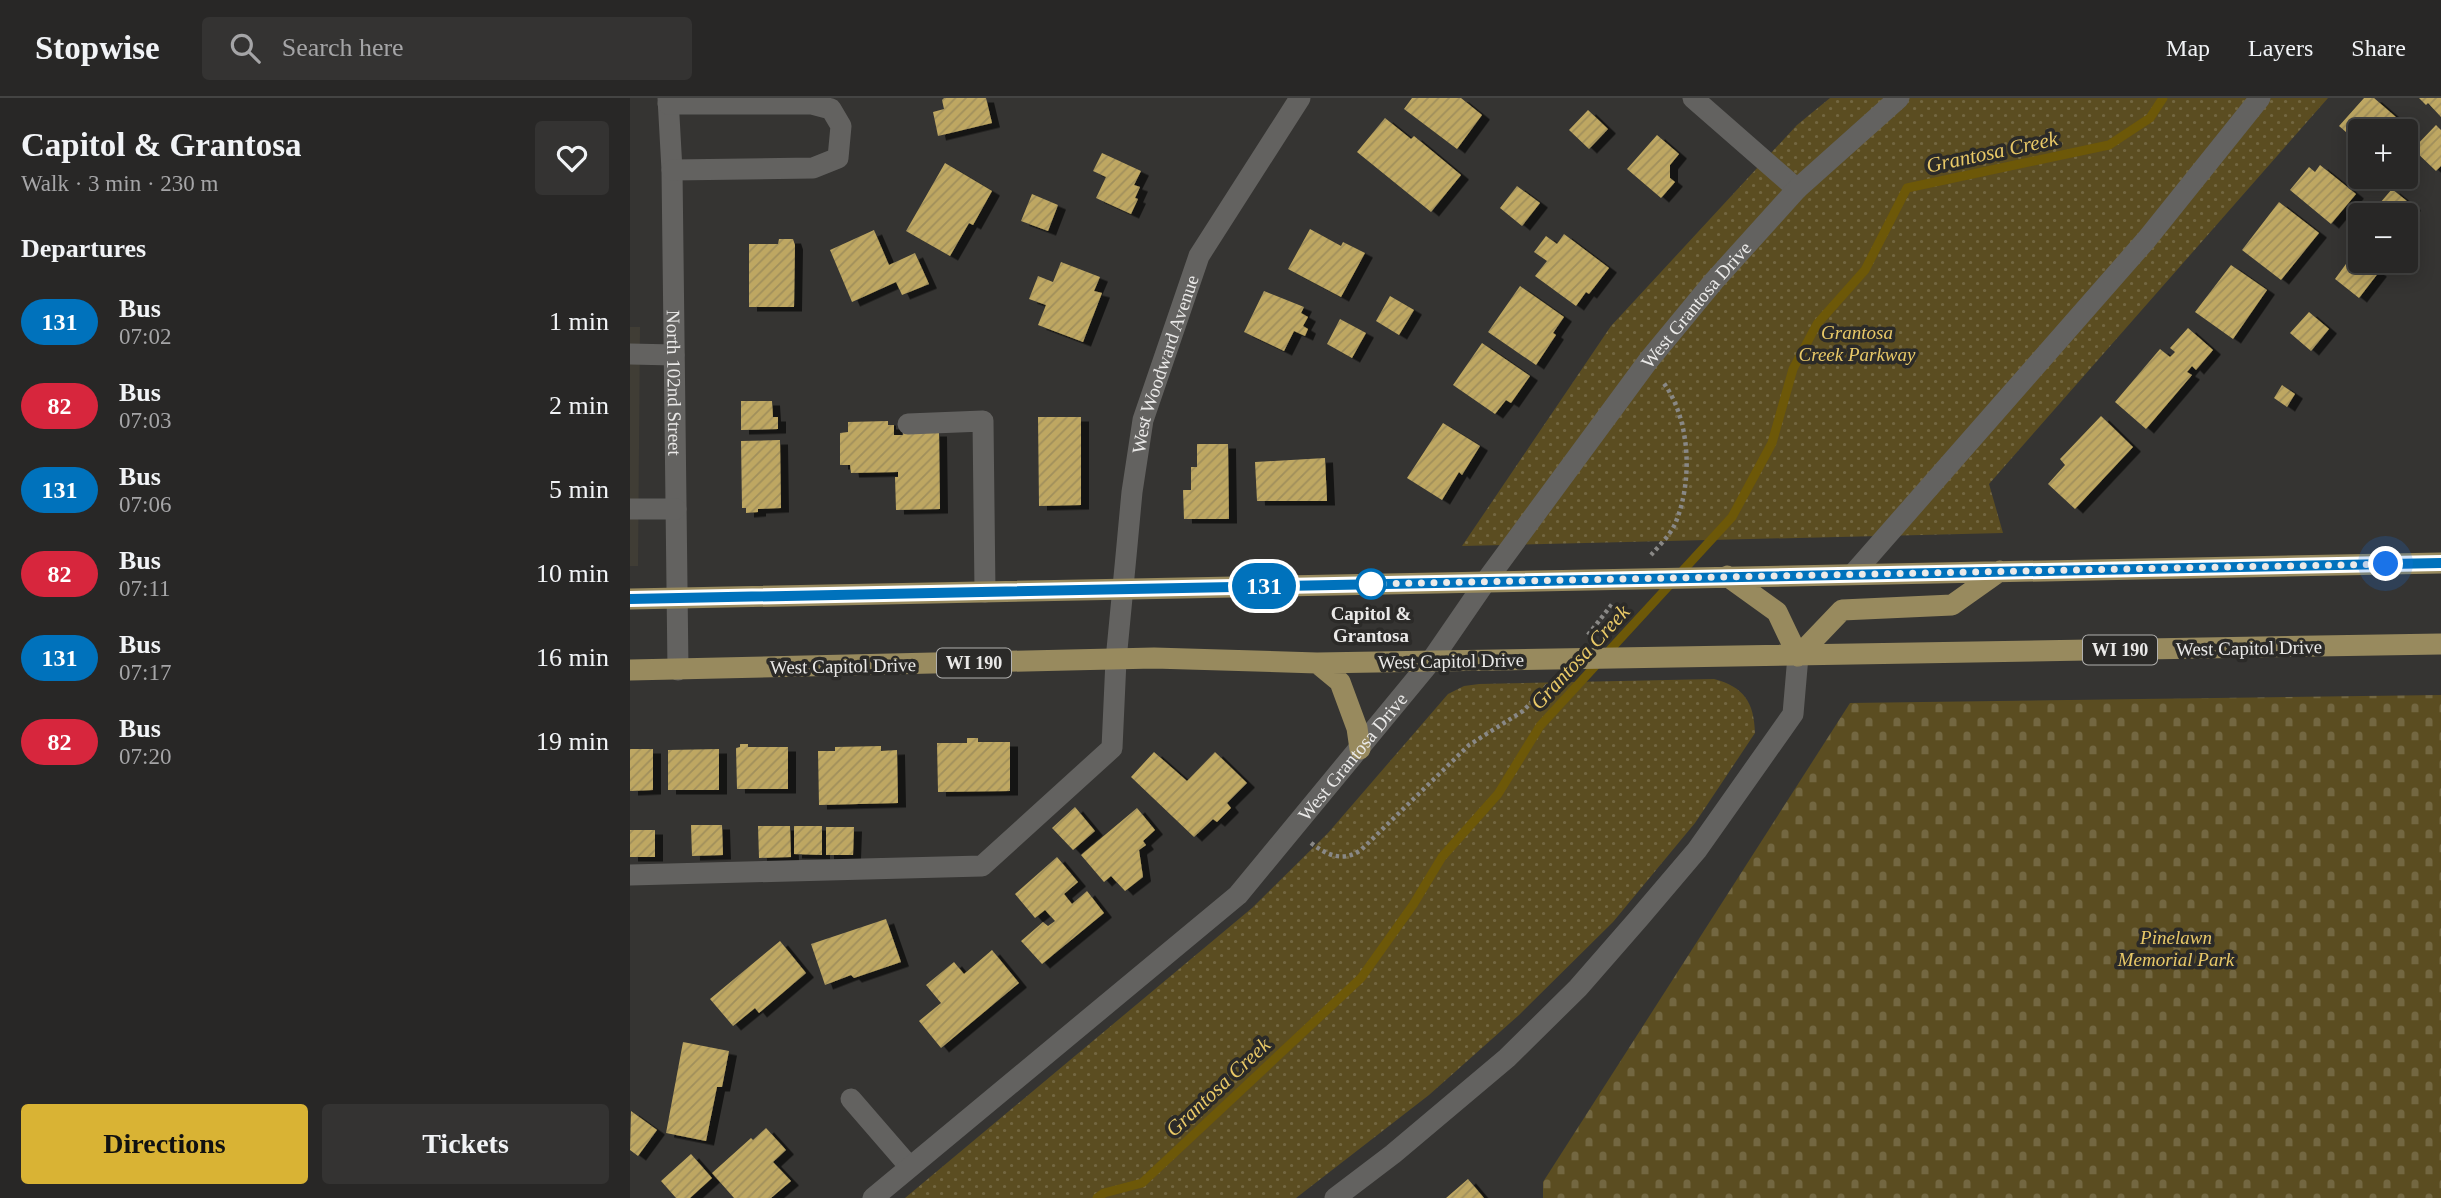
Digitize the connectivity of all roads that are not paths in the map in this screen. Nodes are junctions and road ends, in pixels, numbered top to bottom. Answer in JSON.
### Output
{"nodes":[{"id":1,"x":1300,"y":98,"type":"edge"},
{"id":2,"x":1693,"y":98,"type":"edge"},
{"id":3,"x":1899,"y":98,"type":"edge"},
{"id":4,"x":2260,"y":98,"type":"edge"},
{"id":5,"x":668,"y":101,"type":"edge"},
{"id":6,"x":672,"y":170,"type":"junction"},
{"id":7,"x":1797,"y":189,"type":"junction"},
{"id":8,"x":630,"y":354,"type":"edge"},
{"id":9,"x":674,"y":355,"type":"junction"},
{"id":10,"x":908,"y":424,"type":"dead end"},
{"id":11,"x":630,"y":509,"type":"edge"},
{"id":12,"x":676,"y":509,"type":"junction"},
{"id":13,"x":2441,"y":563,"type":"edge"},
{"id":14,"x":2000,"y":571,"type":"junction"},
{"id":15,"x":1853,"y":573,"type":"junction"},
{"id":16,"x":1727,"y":576,"type":"junction"},
{"id":17,"x":1486,"y":582,"type":"junction"},
{"id":18,"x":1124,"y":589,"type":"junction"},
{"id":19,"x":985,"y":592,"type":"junction"},
{"id":20,"x":677,"y":598,"type":"junction"},
{"id":21,"x":630,"y":599,"type":"edge"},
{"id":22,"x":2441,"y":644,"type":"edge"},
{"id":23,"x":1798,"y":656,"type":"junction"},
{"id":24,"x":1116,"y":660,"type":"junction"},
{"id":25,"x":1431,"y":661,"type":"junction"},
{"id":26,"x":1317,"y":663,"type":"junction"},
{"id":27,"x":630,"y":670,"type":"edge"},
{"id":28,"x":678,"y":670,"type":"junction"},
{"id":29,"x":1360,"y":749,"type":"junction"},
{"id":30,"x":630,"y":875,"type":"edge"},
{"id":31,"x":851,"y":1099,"type":"dead end"},
{"id":32,"x":909,"y":1166,"type":"junction"},
{"id":33,"x":873,"y":1198,"type":"edge"},
{"id":34,"x":1335,"y":1198,"type":"edge"}],
"edges":[{"from":1,"to":18,"type":"street","name":"West Woodward Avenue"},
{"from":2,"to":7,"type":"street"},
{"from":3,"to":7,"type":"street","name":"West Grantosa Drive"},
{"from":4,"to":15,"type":"street"},
{"from":5,"to":6,"type":"street","name":"North 102nd Street"},
{"from":5,"to":6,"type":"street"},
{"from":6,"to":9,"type":"street","name":"North 102nd Street"},
{"from":7,"to":17,"type":"street","name":"West Grantosa Drive"},
{"from":8,"to":9,"type":"street"},
{"from":9,"to":12,"type":"street","name":"North 102nd Street"},
{"from":10,"to":19,"type":"street"},
{"from":11,"to":12,"type":"street"},
{"from":12,"to":20,"type":"street","name":"North 102nd Street"},
{"from":13,"to":14,"type":"main road"},
{"from":14,"to":15,"type":"main road"},
{"from":14,"to":23,"type":"main road"},
{"from":15,"to":16,"type":"main road"},
{"from":16,"to":17,"type":"main road"},
{"from":16,"to":23,"type":"main road"},
{"from":17,"to":18,"type":"main road"},
{"from":17,"to":25,"type":"street","name":"West Grantosa Drive"},
{"from":18,"to":19,"type":"main road"},
{"from":18,"to":24,"type":"street","name":"West Woodward Avenue"},
{"from":19,"to":20,"type":"main road"},
{"from":20,"to":21,"type":"main road"},
{"from":20,"to":28,"type":"street","name":"North 102nd Street"},
{"from":22,"to":23,"type":"main road","name":"West Capitol Drive","number":"WI 190"},
{"from":23,"to":25,"type":"main road","name":"West Capitol Drive","number":"WI 190"},
{"from":23,"to":34,"type":"street"},
{"from":24,"to":26,"type":"main road","name":"West Capitol Drive","number":"WI 190"},
{"from":24,"to":28,"type":"main road","name":"West Capitol Drive","number":"WI 190"},
{"from":24,"to":30,"type":"street","name":"West Woodward Avenue"},
{"from":25,"to":26,"type":"main road","name":"West Capitol Drive","number":"WI 190"},
{"from":25,"to":29,"type":"street","name":"West Grantosa Drive"},
{"from":26,"to":29,"type":"main road"},
{"from":27,"to":28,"type":"main road","name":"West Capitol Drive","number":"WI 190"},
{"from":29,"to":32,"type":"street","name":"West Grantosa Drive"},
{"from":31,"to":32,"type":"street"},
{"from":32,"to":33,"type":"street","name":"West Grantosa Drive"}]}
